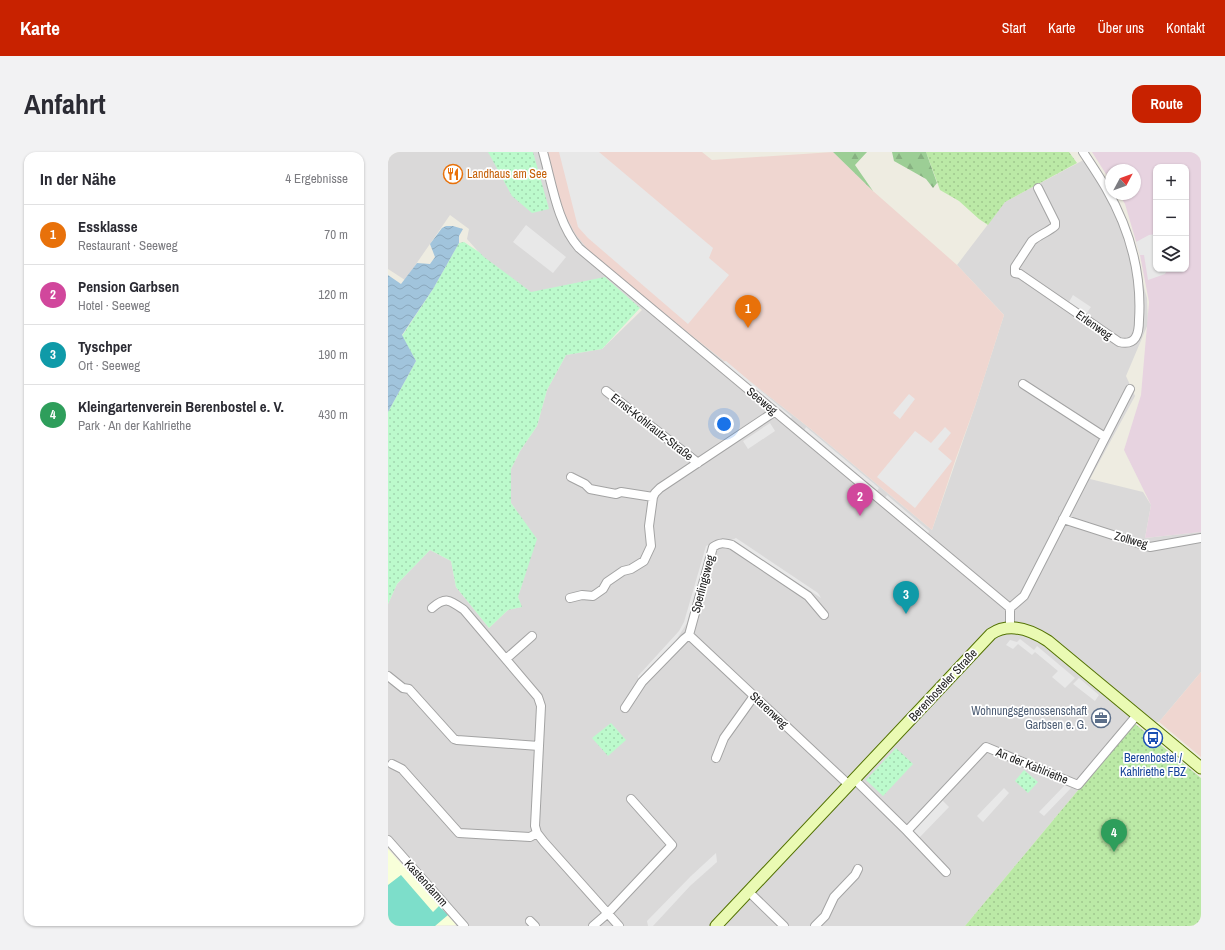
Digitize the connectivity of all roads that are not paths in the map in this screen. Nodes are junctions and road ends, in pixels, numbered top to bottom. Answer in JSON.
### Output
{"nodes":[{"id":1,"x":543,"y":152,"type":"edge"},
{"id":2,"x":1083,"y":152,"type":"edge"},
{"id":3,"x":1038,"y":188,"type":"dead end"},
{"id":4,"x":1023,"y":384,"type":"dead end"},
{"id":5,"x":1130,"y":389,"type":"dead end"},
{"id":6,"x":606,"y":391,"type":"dead end"},
{"id":7,"x":774,"y":412,"type":"junction"},
{"id":8,"x":1104,"y":437,"type":"junction"},
{"id":9,"x":698,"y":463,"type":"junction"},
{"id":10,"x":571,"y":478,"type":"dead end"},
{"id":11,"x":654,"y":497,"type":"junction"},
{"id":12,"x":1063,"y":519,"type":"junction"},
{"id":13,"x":1201,"y":538,"type":"edge"},
{"id":14,"x":570,"y":598,"type":"dead end"},
{"id":15,"x":432,"y":608,"type":"dead end"},
{"id":16,"x":1010,"y":608,"type":"junction"},
{"id":17,"x":824,"y":616,"type":"dead end"},
{"id":18,"x":1010,"y":628,"type":"junction"},
{"id":19,"x":689,"y":635,"type":"junction"},
{"id":20,"x":532,"y":636,"type":"dead end"},
{"id":21,"x":506,"y":659,"type":"junction"},
{"id":22,"x":388,"y":676,"type":"edge"},
{"id":23,"x":754,"y":696,"type":"junction"},
{"id":24,"x":625,"y":708,"type":"dead end"},
{"id":25,"x":1137,"y":715,"type":"junction"},
{"id":26,"x":539,"y":746,"type":"junction"},
{"id":27,"x":716,"y":758,"type":"dead end"},
{"id":28,"x":392,"y":764,"type":"dead end"},
{"id":29,"x":1201,"y":768,"type":"edge"},
{"id":30,"x":852,"y":782,"type":"junction"},
{"id":31,"x":631,"y":799,"type":"dead end"},
{"id":32,"x":907,"y":831,"type":"junction"},
{"id":33,"x":537,"y":833,"type":"junction"},
{"id":34,"x":388,"y":840,"type":"edge"},
{"id":35,"x":858,"y":869,"type":"dead end"},
{"id":36,"x":946,"y":872,"type":"dead end"},
{"id":37,"x":749,"y":892,"type":"junction"},
{"id":38,"x":608,"y":913,"type":"junction"},
{"id":39,"x":464,"y":926,"type":"edge"},
{"id":40,"x":593,"y":926,"type":"edge"},
{"id":41,"x":619,"y":926,"type":"edge"},
{"id":42,"x":716,"y":926,"type":"edge"},
{"id":43,"x":784,"y":926,"type":"edge"},
{"id":44,"x":814,"y":926,"type":"edge"}],
"edges":[{"from":1,"to":7,"type":"street","name":"Seeweg"},
{"from":2,"to":3,"type":"street","name":"Erlenweg"},
{"from":4,"to":8,"type":"street"},
{"from":5,"to":8,"type":"street"},
{"from":6,"to":9,"type":"street","name":"Ernst-Kohlrautz-Straße"},
{"from":7,"to":9,"type":"street","name":"Ernst-Kohlrautz-Straße"},
{"from":7,"to":16,"type":"street","name":"Seeweg"},
{"from":8,"to":12,"type":"street"},
{"from":9,"to":11,"type":"street","name":"Ernst-Kohlrautz-Straße"},
{"from":10,"to":11,"type":"street"},
{"from":11,"to":14,"type":"street"},
{"from":12,"to":13,"type":"street","name":"Zollweg"},
{"from":12,"to":16,"type":"street"},
{"from":15,"to":21,"type":"street"},
{"from":16,"to":18,"type":"street"},
{"from":17,"to":19,"type":"street","name":"Sperlingsweg"},
{"from":18,"to":25,"type":"street","name":"Berenbosteler Straße"},
{"from":18,"to":30,"type":"street","name":"Berenbosteler Straße"},
{"from":19,"to":23,"type":"street","name":"Starenweg"},
{"from":19,"to":24,"type":"street"},
{"from":20,"to":21,"type":"street"},
{"from":21,"to":26,"type":"street"},
{"from":22,"to":26,"type":"street"},
{"from":23,"to":27,"type":"street"},
{"from":23,"to":30,"type":"street","name":"Starenweg"},
{"from":25,"to":29,"type":"street","name":"Berenbosteler Straße"},
{"from":25,"to":32,"type":"street","name":"An der Kahlriethe"},
{"from":26,"to":33,"type":"street"},
{"from":28,"to":33,"type":"street"},
{"from":30,"to":32,"type":"street"},
{"from":30,"to":37,"type":"street","name":"Berenbosteler Straße"},
{"from":31,"to":38,"type":"street"},
{"from":32,"to":36,"type":"street"},
{"from":33,"to":38,"type":"street"},
{"from":34,"to":39,"type":"street","name":"Kastendamm"},
{"from":35,"to":44,"type":"street"},
{"from":37,"to":42,"type":"street","name":"Berenbosteler Straße"},
{"from":37,"to":43,"type":"street"},
{"from":38,"to":40,"type":"street"},
{"from":38,"to":41,"type":"street"}]}
